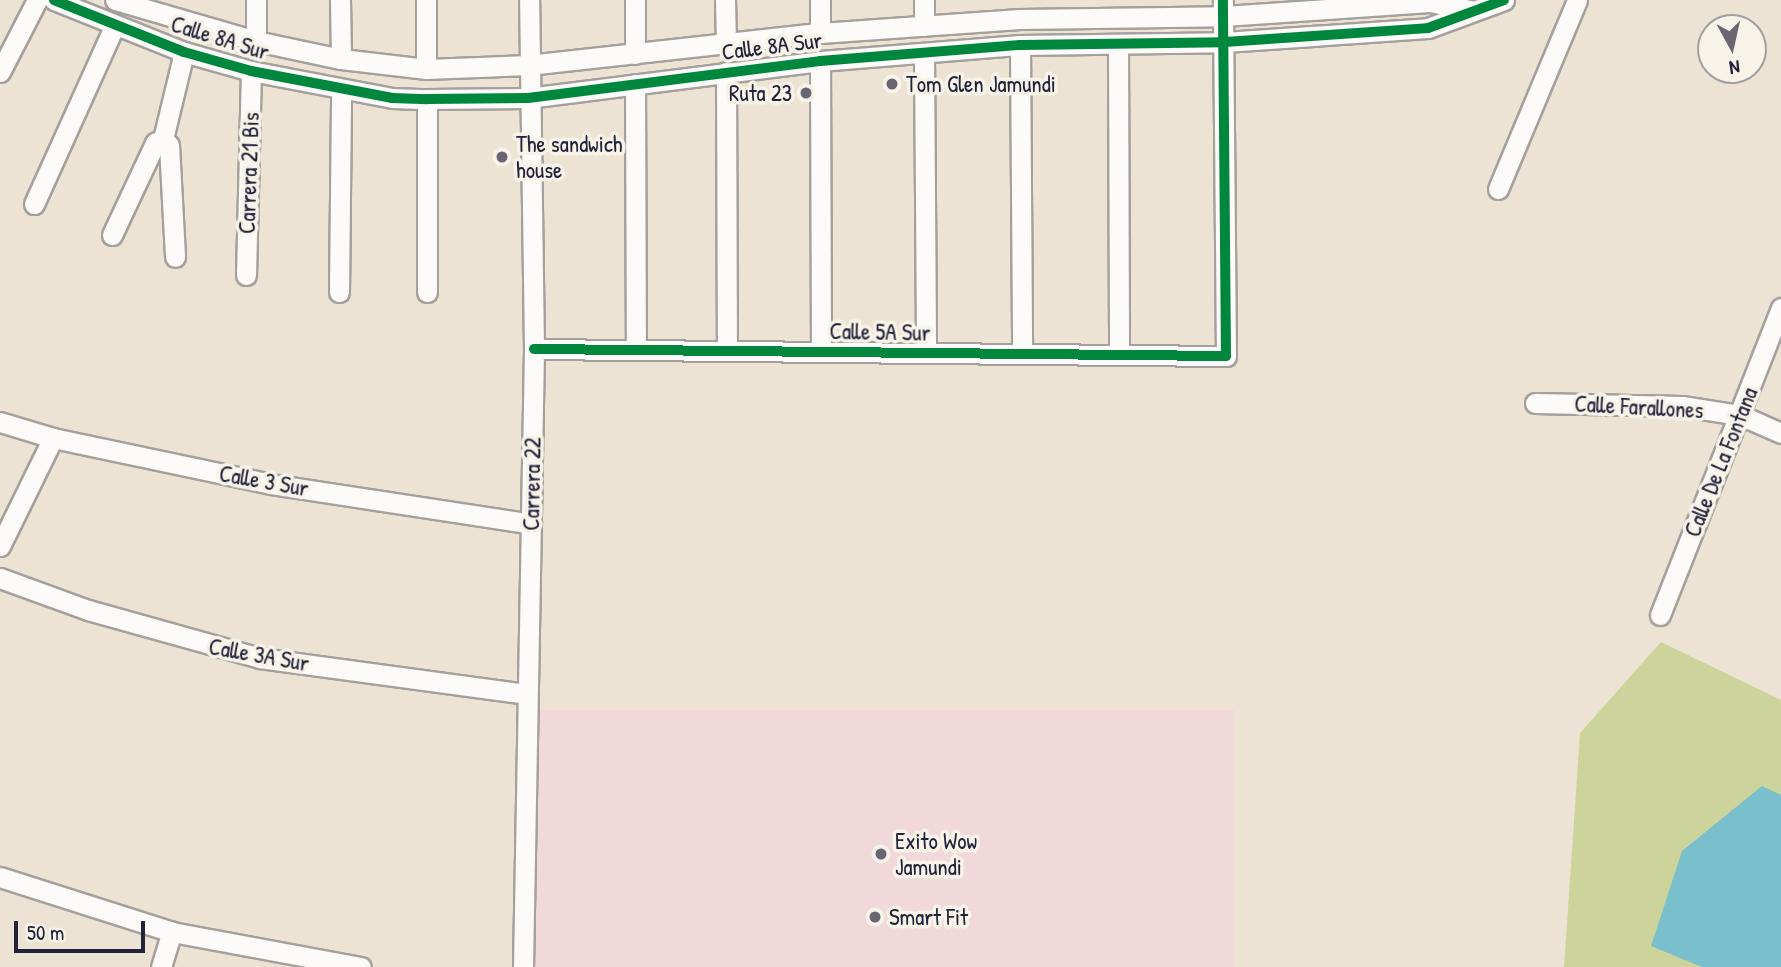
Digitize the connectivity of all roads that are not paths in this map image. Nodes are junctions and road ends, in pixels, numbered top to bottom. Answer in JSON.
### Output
{"nodes":[{"id":1,"x":37,"y":0,"type":"edge"},
{"id":2,"x":54,"y":0,"type":"edge"},
{"id":3,"x":256,"y":0,"type":"edge"},
{"id":4,"x":341,"y":0,"type":"edge"},
{"id":5,"x":426,"y":0,"type":"edge"},
{"id":6,"x":529,"y":0,"type":"edge"},
{"id":7,"x":635,"y":0,"type":"edge"},
{"id":8,"x":725,"y":0,"type":"edge"},
{"id":9,"x":820,"y":0,"type":"edge"},
{"id":10,"x":924,"y":0,"type":"edge"},
{"id":11,"x":1504,"y":0,"type":"edge"},
{"id":12,"x":1577,"y":0,"type":"edge"},
{"id":13,"x":124,"y":2,"type":"edge"},
{"id":14,"x":1224,"y":8,"type":"edge"},
{"id":15,"x":1020,"y":9,"type":"edge"},
{"id":16,"x":1117,"y":9,"type":"edge"},
{"id":17,"x":1470,"y":10,"type":"junction"},
{"id":18,"x":115,"y":25,"type":"junction"},
{"id":19,"x":924,"y":26,"type":"junction"},
{"id":20,"x":820,"y":33,"type":"junction"},
{"id":21,"x":256,"y":41,"type":"junction"},
{"id":22,"x":1224,"y":43,"type":"junction"},
{"id":23,"x":726,"y":44,"type":"junction"},
{"id":24,"x":1118,"y":44,"type":"junction"},
{"id":25,"x":1020,"y":45,"type":"junction"},
{"id":26,"x":184,"y":52,"type":"junction"},
{"id":27,"x":924,"y":53,"type":"junction"},
{"id":28,"x":635,"y":54,"type":"junction"},
{"id":29,"x":341,"y":59,"type":"junction"},
{"id":30,"x":820,"y":61,"type":"junction"},
{"id":31,"x":528,"y":65,"type":"junction"},
{"id":32,"x":426,"y":69,"type":"junction"},
{"id":33,"x":251,"y":71,"type":"junction"},
{"id":34,"x":0,"y":72,"type":"edge"},
{"id":35,"x":726,"y":72,"type":"junction"},
{"id":36,"x":635,"y":84,"type":"junction"},
{"id":37,"x":341,"y":89,"type":"junction"},
{"id":38,"x":528,"y":98,"type":"junction"},
{"id":39,"x":427,"y":99,"type":"junction"},
{"id":40,"x":163,"y":139,"type":"junction"},
{"id":41,"x":1498,"y":189,"type":"dead end"},
{"id":42,"x":34,"y":204,"type":"dead end"},
{"id":43,"x":112,"y":235,"type":"dead end"},
{"id":44,"x":175,"y":257,"type":"dead end"},
{"id":45,"x":246,"y":275,"type":"dead end"},
{"id":46,"x":339,"y":292,"type":"dead end"},
{"id":47,"x":427,"y":292,"type":"dead end"},
{"id":48,"x":1781,"y":308,"type":"edge"},
{"id":49,"x":534,"y":349,"type":"junction"},
{"id":50,"x":636,"y":350,"type":"junction"},
{"id":51,"x":727,"y":351,"type":"junction"},
{"id":52,"x":821,"y":352,"type":"junction"},
{"id":53,"x":926,"y":353,"type":"junction"},
{"id":54,"x":1022,"y":354,"type":"junction"},
{"id":55,"x":1119,"y":355,"type":"junction"},
{"id":56,"x":1535,"y":403,"type":"dead end"},
{"id":57,"x":1740,"y":415,"type":"junction"},
{"id":58,"x":0,"y":422,"type":"edge"},
{"id":59,"x":1781,"y":433,"type":"edge"},
{"id":60,"x":52,"y":438,"type":"junction"},
{"id":61,"x":531,"y":524,"type":"junction"},
{"id":62,"x":0,"y":546,"type":"edge"},
{"id":63,"x":0,"y":578,"type":"edge"},
{"id":64,"x":1660,"y":615,"type":"dead end"},
{"id":65,"x":526,"y":694,"type":"junction"},
{"id":66,"x":0,"y":877,"type":"edge"},
{"id":67,"x":172,"y":932,"type":"junction"},
{"id":68,"x":162,"y":967,"type":"edge"},
{"id":69,"x":361,"y":967,"type":"edge"},
{"id":70,"x":523,"y":967,"type":"edge"}],
"edges":[{"from":1,"to":34,"type":"street"},
{"from":2,"to":18,"type":"street","name":"Calle 8A Sur"},
{"from":3,"to":21,"type":"street"},
{"from":4,"to":29,"type":"street"},
{"from":5,"to":32,"type":"street"},
{"from":6,"to":31,"type":"street","name":"Carrera 22"},
{"from":7,"to":28,"type":"street"},
{"from":8,"to":23,"type":"street"},
{"from":9,"to":20,"type":"street"},
{"from":10,"to":19,"type":"street"},
{"from":11,"to":17,"type":"street","name":"Calle 8A Sur"},
{"from":12,"to":41,"type":"street"},
{"from":13,"to":21,"type":"street","name":"Calle 8A Sur"},
{"from":14,"to":16,"type":"street","name":"Calle 8A Sur"},
{"from":14,"to":17,"type":"street","name":"Calle 8A Sur"},
{"from":14,"to":22,"type":"street"},
{"from":15,"to":16,"type":"street","name":"Calle 8A Sur"},
{"from":15,"to":19,"type":"street","name":"Calle 8A Sur"},
{"from":17,"to":22,"type":"street","name":"Calle 8A Sur"},
{"from":18,"to":26,"type":"street","name":"Calle 8A Sur"},
{"from":18,"to":42,"type":"street"},
{"from":19,"to":20,"type":"street","name":"Calle 8A Sur"},
{"from":20,"to":23,"type":"street","name":"Calle 8A Sur"},
{"from":21,"to":29,"type":"street","name":"Calle 8A Sur"},
{"from":22,"to":24,"type":"street","name":"Calle 8A Sur"},
{"from":22,"to":55,"type":"street","name":"Calle 5A Sur"},
{"from":23,"to":28,"type":"street","name":"Calle 8A Sur"},
{"from":24,"to":25,"type":"street","name":"Calle 8A Sur"},
{"from":24,"to":55,"type":"street"},
{"from":25,"to":27,"type":"street","name":"Calle 8A Sur"},
{"from":25,"to":54,"type":"street"},
{"from":26,"to":33,"type":"street","name":"Calle 8A Sur"},
{"from":26,"to":40,"type":"street"},
{"from":27,"to":30,"type":"street","name":"Calle 8A Sur"},
{"from":27,"to":53,"type":"street"},
{"from":28,"to":31,"type":"street","name":"Calle 8A Sur"},
{"from":29,"to":32,"type":"street","name":"Calle 8A Sur"},
{"from":30,"to":35,"type":"street","name":"Calle 8A Sur"},
{"from":30,"to":52,"type":"street"},
{"from":31,"to":32,"type":"street","name":"Calle 8A Sur"},
{"from":31,"to":38,"type":"street","name":"Carrera 22"},
{"from":33,"to":37,"type":"street","name":"Calle 8A Sur"},
{"from":33,"to":45,"type":"street","name":"Carrera 21 Bis"},
{"from":35,"to":36,"type":"street","name":"Calle 8A Sur"},
{"from":35,"to":51,"type":"street"},
{"from":36,"to":38,"type":"street","name":"Calle 8A Sur"},
{"from":36,"to":50,"type":"street"},
{"from":37,"to":39,"type":"street","name":"Calle 8A Sur"},
{"from":37,"to":46,"type":"street"},
{"from":38,"to":39,"type":"street","name":"Calle 8A Sur"},
{"from":38,"to":49,"type":"street","name":"Carrera 22"},
{"from":39,"to":47,"type":"street"},
{"from":40,"to":43,"type":"street"},
{"from":40,"to":44,"type":"street"},
{"from":48,"to":57,"type":"street","name":"Calle De La Fontana"},
{"from":49,"to":50,"type":"street","name":"Calle 5A Sur"},
{"from":49,"to":61,"type":"street","name":"Carrera 22"},
{"from":50,"to":51,"type":"street","name":"Calle 5A Sur"},
{"from":51,"to":52,"type":"street","name":"Calle 5A Sur"},
{"from":52,"to":53,"type":"street","name":"Calle 5A Sur"},
{"from":53,"to":54,"type":"street","name":"Calle 5A Sur"},
{"from":54,"to":55,"type":"street","name":"Calle 5A Sur"},
{"from":56,"to":57,"type":"street","name":"Calle Farallones"},
{"from":57,"to":59,"type":"street","name":"Calle Farallones"},
{"from":57,"to":64,"type":"street","name":"Calle De La Fontana"},
{"from":58,"to":60,"type":"street","name":"Calle 3 Sur"},
{"from":60,"to":61,"type":"street","name":"Calle 3 Sur"},
{"from":60,"to":62,"type":"street"},
{"from":61,"to":65,"type":"street","name":"Carrera 22"},
{"from":63,"to":65,"type":"street","name":"Calle 3A Sur"},
{"from":65,"to":70,"type":"street","name":"Carrera 22"},
{"from":66,"to":67,"type":"street"},
{"from":67,"to":68,"type":"street"},
{"from":67,"to":69,"type":"street"}]}
